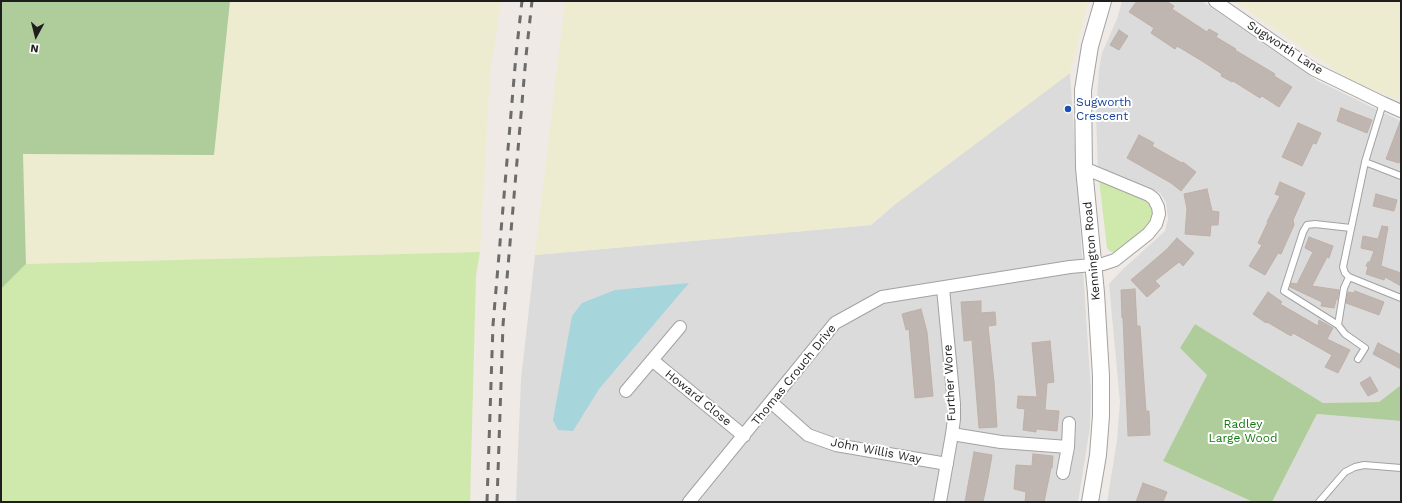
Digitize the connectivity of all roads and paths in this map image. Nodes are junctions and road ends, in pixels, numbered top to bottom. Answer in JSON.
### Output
{"nodes":[{"id":1,"x":1103,"y":1,"type":"edge"},
{"id":2,"x":1215,"y":1,"type":"edge"},
{"id":3,"x":1383,"y":103,"type":"junction"},
{"id":4,"x":1401,"y":111,"type":"edge"},
{"id":5,"x":1365,"y":162,"type":"junction"},
{"id":6,"x":1084,"y":168,"type":"junction"},
{"id":7,"x":1401,"y":176,"type":"edge"},
{"id":8,"x":1351,"y":228,"type":"junction"},
{"id":9,"x":1092,"y":265,"type":"junction"},
{"id":10,"x":1349,"y":277,"type":"junction"},
{"id":11,"x":943,"y":288,"type":"junction"},
{"id":12,"x":1401,"y":298,"type":"edge"},
{"id":13,"x":1338,"y":325,"type":"junction"},
{"id":14,"x":680,"y":327,"type":"dead end"},
{"id":15,"x":1358,"y":359,"type":"dead end"},
{"id":16,"x":652,"y":360,"type":"junction"},
{"id":17,"x":626,"y":391,"type":"dead end"},
{"id":18,"x":772,"y":402,"type":"junction"},
{"id":19,"x":1069,"y":423,"type":"dead end"},
{"id":20,"x":952,"y":434,"type":"junction"},
{"id":21,"x":744,"y":436,"type":"junction"},
{"id":22,"x":1068,"y":447,"type":"junction"},
{"id":23,"x":947,"y":464,"type":"junction"},
{"id":24,"x":1401,"y":468,"type":"edge"},
{"id":25,"x":1063,"y":473,"type":"dead end"},
{"id":26,"x":689,"y":502,"type":"edge"},
{"id":27,"x":940,"y":502,"type":"edge"},
{"id":28,"x":1090,"y":502,"type":"edge"},
{"id":29,"x":1319,"y":502,"type":"edge"}],
"edges":[{"from":1,"to":6,"type":"street","name":"Kennington Road"},
{"from":2,"to":3,"type":"street","name":"Sugworth Lane"},
{"from":3,"to":4,"type":"street","name":"Sugworth Lane"},
{"from":3,"to":5,"type":"lane"},
{"from":5,"to":7,"type":"lane"},
{"from":5,"to":8,"type":"lane"},
{"from":6,"to":9,"type":"street","name":"Kennington Road"},
{"from":6,"to":9,"type":"street"},
{"from":8,"to":10,"type":"lane"},
{"from":8,"to":13,"type":"lane"},
{"from":9,"to":11,"type":"street","name":"Thomas Crouch Drive"},
{"from":9,"to":28,"type":"street","name":"Kennington Road"},
{"from":10,"to":12,"type":"lane"},
{"from":10,"to":13,"type":"lane"},
{"from":11,"to":18,"type":"street","name":"Thomas Crouch Drive"},
{"from":11,"to":20,"type":"street","name":"Further Wore"},
{"from":13,"to":15,"type":"lane"},
{"from":14,"to":16,"type":"street"},
{"from":16,"to":17,"type":"street"},
{"from":16,"to":21,"type":"street","name":"Howard Close"},
{"from":18,"to":21,"type":"street","name":"Thomas Crouch Drive"},
{"from":18,"to":23,"type":"street","name":"John Willis Way"},
{"from":19,"to":22,"type":"street"},
{"from":20,"to":22,"type":"street"},
{"from":20,"to":23,"type":"street","name":"Further Wore"},
{"from":21,"to":26,"type":"street","name":"Thomas Crouch Drive"},
{"from":22,"to":25,"type":"street"},
{"from":23,"to":27,"type":"street","name":"Further Wore"},
{"from":24,"to":29,"type":"lane"}]}
